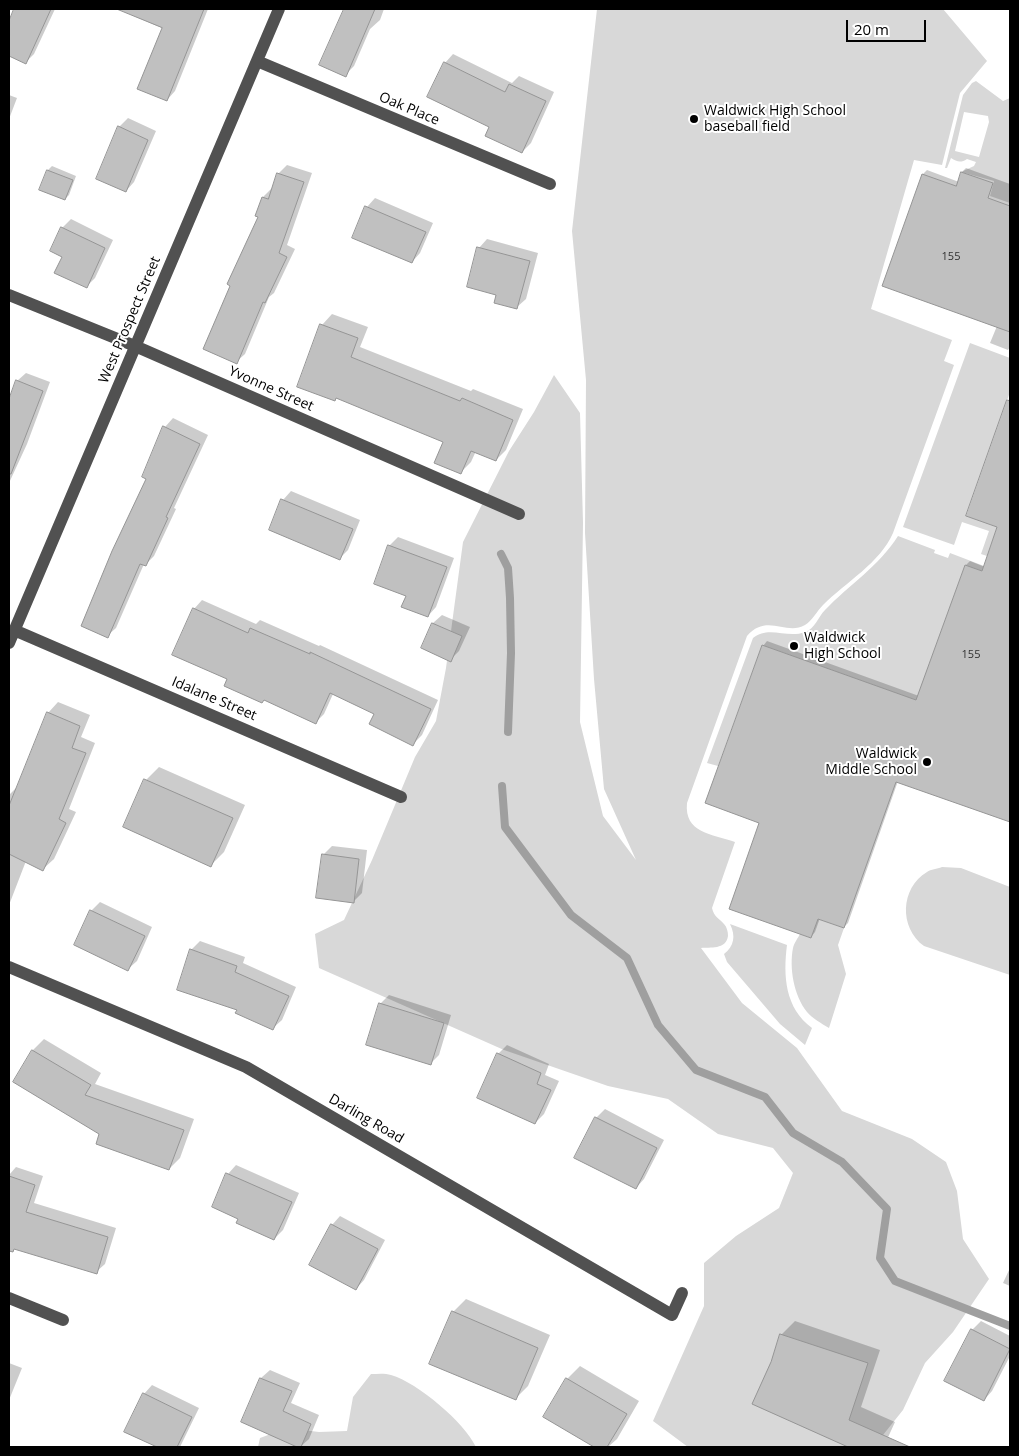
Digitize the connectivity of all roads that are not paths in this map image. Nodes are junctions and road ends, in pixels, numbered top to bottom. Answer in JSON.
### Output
{"nodes":[{"id":1,"x":279,"y":9,"type":"edge"},
{"id":2,"x":257,"y":61,"type":"junction"},
{"id":3,"x":550,"y":184,"type":"dead end"},
{"id":4,"x":9,"y":295,"type":"edge"},
{"id":5,"x":135,"y":346,"type":"junction"},
{"id":6,"x":520,"y":514,"type":"dead end"},
{"id":7,"x":14,"y":630,"type":"junction"},
{"id":8,"x":9,"y":643,"type":"edge"},
{"id":9,"x":401,"y":796,"type":"dead end"},
{"id":10,"x":9,"y":967,"type":"edge"},
{"id":11,"x":682,"y":1293,"type":"dead end"},
{"id":12,"x":9,"y":1298,"type":"edge"},
{"id":13,"x":63,"y":1320,"type":"dead end"}],
"edges":[{"from":1,"to":2,"type":"street","name":"West Prospect Street"},
{"from":2,"to":3,"type":"street","name":"Oak Place"},
{"from":2,"to":5,"type":"street","name":"West Prospect Street"},
{"from":4,"to":5,"type":"street","name":"Yvonne Street"},
{"from":5,"to":6,"type":"street","name":"Yvonne Street"},
{"from":5,"to":7,"type":"street","name":"West Prospect Street"},
{"from":7,"to":8,"type":"street","name":"West Prospect Street"},
{"from":7,"to":9,"type":"street","name":"Idalane Street"},
{"from":10,"to":11,"type":"street","name":"Darling Road"},
{"from":12,"to":13,"type":"street"}]}
